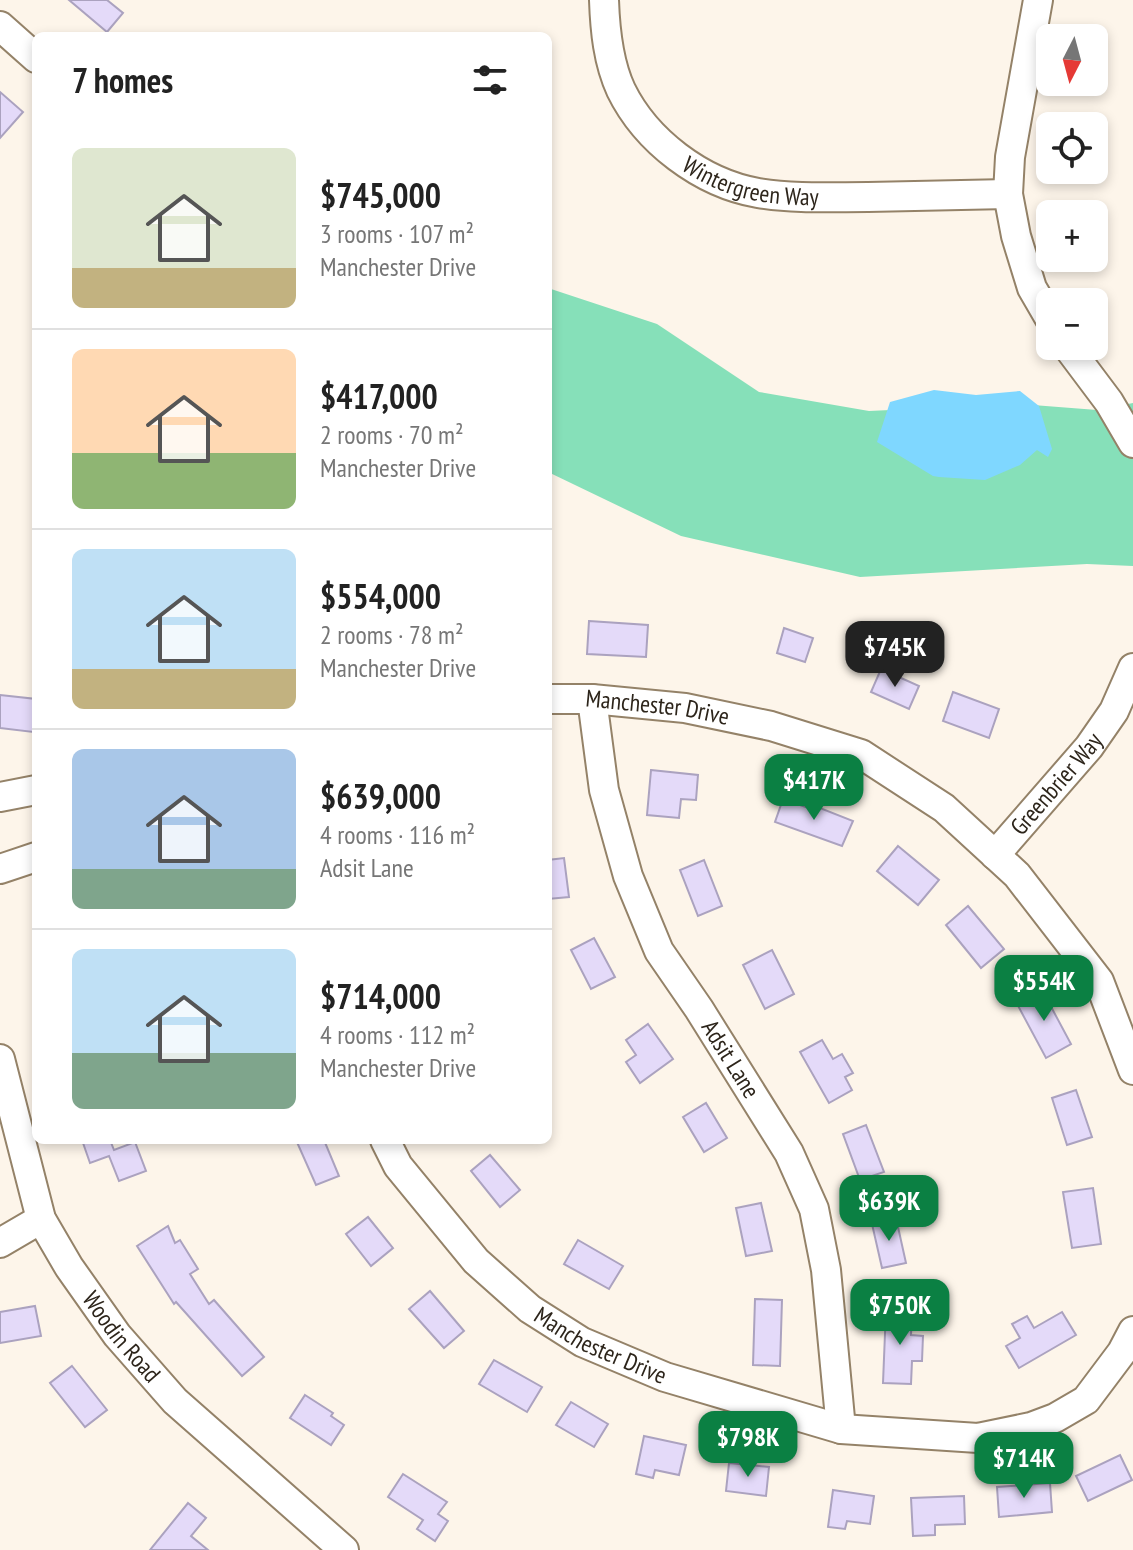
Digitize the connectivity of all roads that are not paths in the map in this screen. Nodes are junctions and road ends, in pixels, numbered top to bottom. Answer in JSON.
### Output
{"nodes":[{"id":1,"x":604,"y":0,"type":"edge"},
{"id":2,"x":1038,"y":0,"type":"edge"},
{"id":3,"x":0,"y":26,"type":"edge"},
{"id":4,"x":32,"y":54,"type":"edge"},
{"id":5,"x":1008,"y":194,"type":"junction"},
{"id":6,"x":1036,"y":295,"type":"edge"},
{"id":7,"x":1078,"y":360,"type":"edge"},
{"id":8,"x":1133,"y":443,"type":"edge"},
{"id":9,"x":1133,"y":668,"type":"edge"},
{"id":10,"x":552,"y":699,"type":"edge"},
{"id":11,"x":592,"y":699,"type":"junction"},
{"id":12,"x":32,"y":791,"type":"edge"},
{"id":13,"x":0,"y":797,"type":"edge"},
{"id":14,"x":995,"y":855,"type":"junction"},
{"id":15,"x":32,"y":858,"type":"edge"},
{"id":16,"x":0,"y":869,"type":"edge"},
{"id":17,"x":0,"y":1059,"type":"edge"},
{"id":18,"x":1133,"y":1070,"type":"edge"},
{"id":19,"x":387,"y":1144,"type":"edge"},
{"id":20,"x":41,"y":1219,"type":"junction"},
{"id":21,"x":0,"y":1243,"type":"edge"},
{"id":22,"x":1133,"y":1331,"type":"edge"},
{"id":23,"x":841,"y":1429,"type":"junction"},
{"id":24,"x":344,"y":1550,"type":"edge"}],
"edges":[{"from":1,"to":5,"type":"street","name":"Wintergreen Way"},
{"from":2,"to":5,"type":"street"},
{"from":3,"to":4,"type":"street"},
{"from":5,"to":6,"type":"street"},
{"from":7,"to":8,"type":"street"},
{"from":9,"to":14,"type":"street","name":"Greenbrier Way"},
{"from":10,"to":11,"type":"street","name":"Manchester Drive"},
{"from":11,"to":14,"type":"street","name":"Manchester Drive"},
{"from":11,"to":23,"type":"street","name":"Adsit Lane"},
{"from":12,"to":13,"type":"street"},
{"from":14,"to":18,"type":"street","name":"Manchester Drive"},
{"from":15,"to":16,"type":"street"},
{"from":17,"to":20,"type":"street","name":"Woodin Road"},
{"from":19,"to":23,"type":"street","name":"Manchester Drive"},
{"from":20,"to":21,"type":"street"},
{"from":20,"to":24,"type":"street","name":"Woodin Road"},
{"from":22,"to":23,"type":"street","name":"Manchester Drive"}]}
